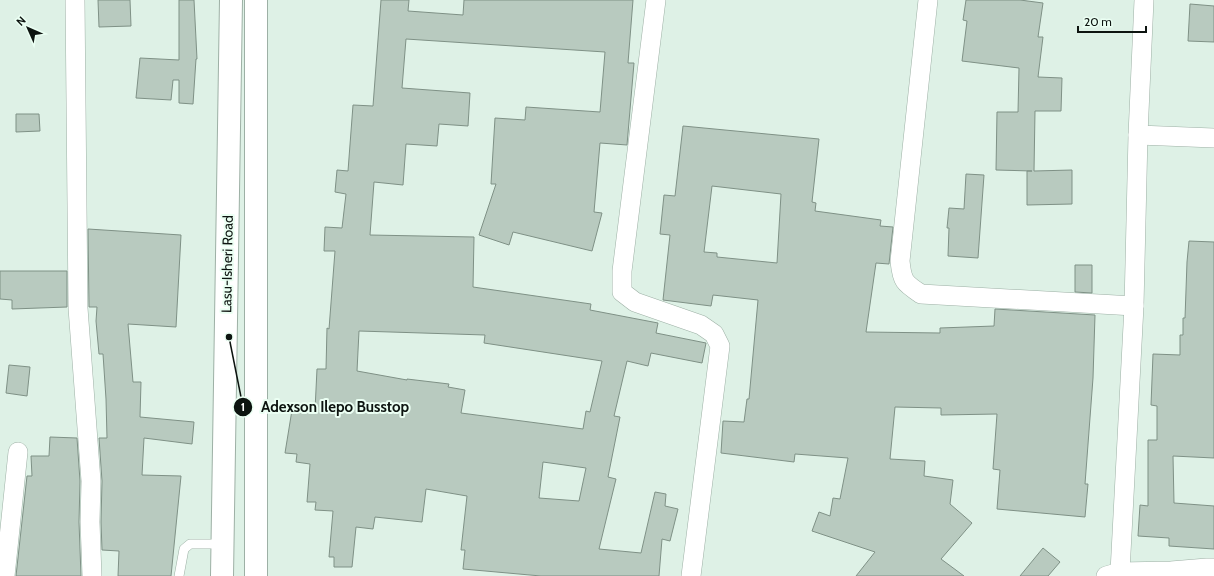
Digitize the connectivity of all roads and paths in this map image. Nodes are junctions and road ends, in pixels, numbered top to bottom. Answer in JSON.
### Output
{"nodes":[{"id":1,"x":75,"y":0,"type":"edge"},
{"id":2,"x":231,"y":0,"type":"edge"},
{"id":3,"x":256,"y":0,"type":"edge"},
{"id":4,"x":656,"y":0,"type":"edge"},
{"id":5,"x":928,"y":0,"type":"edge"},
{"id":6,"x":1144,"y":0,"type":"edge"},
{"id":7,"x":1138,"y":135,"type":"junction"},
{"id":8,"x":1214,"y":138,"type":"edge"},
{"id":9,"x":1134,"y":306,"type":"junction"},
{"id":10,"x":18,"y":452,"type":"dead end"},
{"id":11,"x":223,"y":544,"type":"junction"},
{"id":12,"x":1214,"y":568,"type":"edge"},
{"id":13,"x":1113,"y":574,"type":"edge"},
{"id":14,"x":5,"y":576,"type":"edge"},
{"id":15,"x":92,"y":576,"type":"edge"},
{"id":16,"x":179,"y":576,"type":"edge"},
{"id":17,"x":222,"y":576,"type":"edge"},
{"id":18,"x":256,"y":576,"type":"edge"},
{"id":19,"x":691,"y":576,"type":"edge"}],
"edges":[{"from":1,"to":15,"type":"street"},
{"from":2,"to":11,"type":"main road","name":"Lasu-Isheri Road"},
{"from":3,"to":18,"type":"main road","name":"Lasu-Isheri Road"},
{"from":4,"to":19,"type":"street"},
{"from":5,"to":9,"type":"street"},
{"from":6,"to":7,"type":"street"},
{"from":7,"to":8,"type":"street"},
{"from":7,"to":9,"type":"street"},
{"from":9,"to":13,"type":"street"},
{"from":10,"to":14,"type":"street"},
{"from":11,"to":16,"type":"lane"},
{"from":11,"to":17,"type":"main road","name":"Lasu-Isheri Road"},
{"from":12,"to":13,"type":"street"}]}
